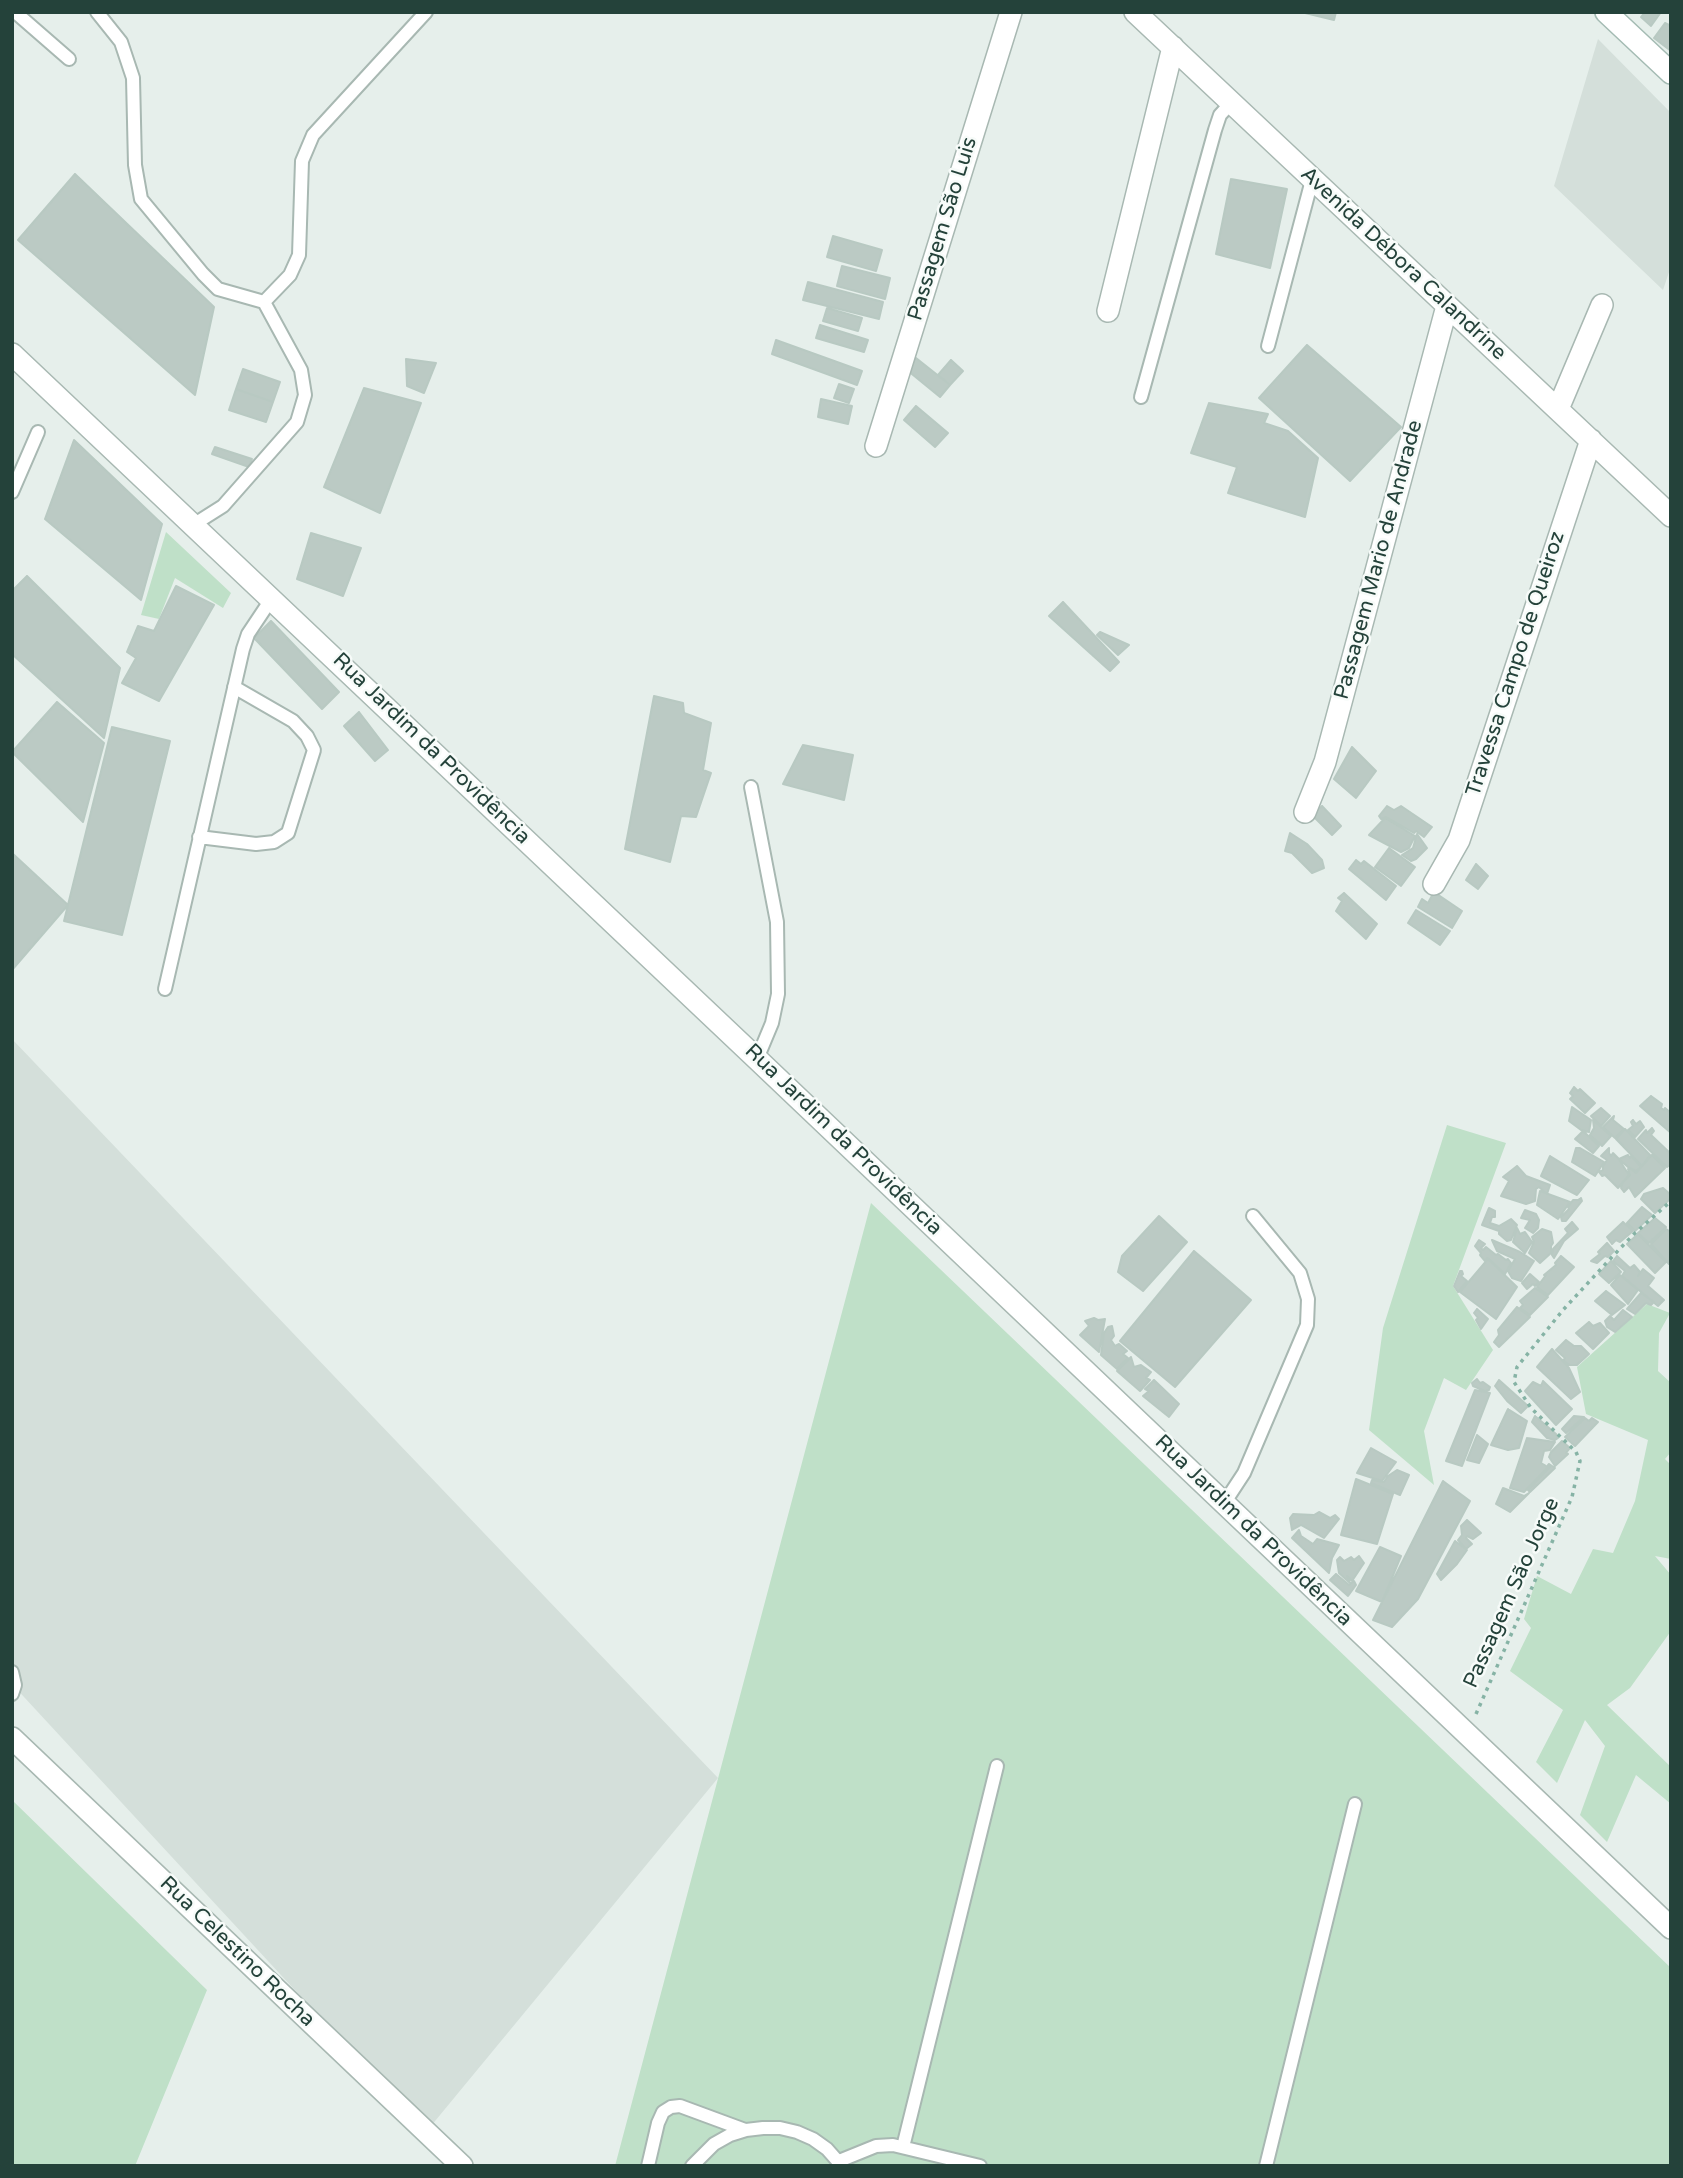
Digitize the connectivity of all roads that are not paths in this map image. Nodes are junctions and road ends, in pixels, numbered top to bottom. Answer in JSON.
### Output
{"nodes":[{"id":1,"x":15,"y":12,"type":"edge"},
{"id":2,"x":97,"y":12,"type":"edge"},
{"id":3,"x":426,"y":12,"type":"edge"},
{"id":4,"x":1011,"y":12,"type":"edge"},
{"id":5,"x":1135,"y":12,"type":"edge"},
{"id":6,"x":1606,"y":12,"type":"edge"},
{"id":7,"x":1173,"y":47,"type":"junction"},
{"id":8,"x":69,"y":60,"type":"dead end"},
{"id":9,"x":1671,"y":73,"type":"edge"},
{"id":10,"x":1231,"y":103,"type":"junction"},
{"id":11,"x":1312,"y":180,"type":"junction"},
{"id":12,"x":264,"y":302,"type":"junction"},
{"id":13,"x":1602,"y":305,"type":"dead end"},
{"id":14,"x":1447,"y":306,"type":"junction"},
{"id":15,"x":1108,"y":311,"type":"dead end"},
{"id":16,"x":1268,"y":346,"type":"dead end"},
{"id":17,"x":12,"y":354,"type":"edge"},
{"id":18,"x":1141,"y":397,"type":"dead end"},
{"id":19,"x":1558,"y":410,"type":"junction"},
{"id":20,"x":38,"y":432,"type":"dead end"},
{"id":21,"x":1591,"y":440,"type":"junction"},
{"id":22,"x":876,"y":446,"type":"dead end"},
{"id":23,"x":12,"y":492,"type":"edge"},
{"id":24,"x":1671,"y":516,"type":"edge"},
{"id":25,"x":193,"y":525,"type":"junction"},
{"id":26,"x":272,"y":597,"type":"junction"},
{"id":27,"x":234,"y":687,"type":"junction"},
{"id":28,"x":751,"y":787,"type":"dead end"},
{"id":29,"x":1306,"y":812,"type":"dead end"},
{"id":30,"x":200,"y":837,"type":"junction"},
{"id":31,"x":1434,"y":884,"type":"dead end"},
{"id":32,"x":165,"y":989,"type":"dead end"},
{"id":33,"x":757,"y":1059,"type":"junction"},
{"id":34,"x":1253,"y":1216,"type":"dead end"},
{"id":35,"x":1225,"y":1503,"type":"junction"},
{"id":36,"x":12,"y":1672,"type":"edge"},
{"id":37,"x":12,"y":1695,"type":"edge"},
{"id":38,"x":12,"y":1738,"type":"edge"},
{"id":39,"x":997,"y":1766,"type":"dead end"},
{"id":40,"x":1355,"y":1804,"type":"dead end"},
{"id":41,"x":1671,"y":1928,"type":"edge"},
{"id":42,"x":746,"y":2130,"type":"junction"},
{"id":43,"x":903,"y":2147,"type":"junction"},
{"id":44,"x":841,"y":2164,"type":"edge"},
{"id":45,"x":462,"y":2166,"type":"edge"},
{"id":46,"x":648,"y":2166,"type":"edge"},
{"id":47,"x":692,"y":2166,"type":"edge"},
{"id":48,"x":980,"y":2166,"type":"edge"},
{"id":49,"x":1266,"y":2166,"type":"edge"}],
"edges":[{"from":1,"to":8,"type":"lane"},
{"from":2,"to":12,"type":"lane"},
{"from":3,"to":12,"type":"lane"},
{"from":4,"to":22,"type":"street","name":"Passagem São Luis"},
{"from":5,"to":7,"type":"street","name":"Avenida Débora Calandrine"},
{"from":6,"to":9,"type":"street"},
{"from":7,"to":10,"type":"street","name":"Avenida Débora Calandrine"},
{"from":7,"to":15,"type":"street"},
{"from":10,"to":11,"type":"street","name":"Avenida Débora Calandrine"},
{"from":10,"to":18,"type":"lane"},
{"from":11,"to":14,"type":"street","name":"Avenida Débora Calandrine"},
{"from":11,"to":16,"type":"lane"},
{"from":12,"to":25,"type":"lane"},
{"from":13,"to":19,"type":"street"},
{"from":14,"to":19,"type":"street","name":"Avenida Débora Calandrine"},
{"from":14,"to":29,"type":"street","name":"Passagem Mario de Andrade"},
{"from":17,"to":25,"type":"street","name":"Rua Jardim da Providência"},
{"from":19,"to":21,"type":"street","name":"Avenida Débora Calandrine"},
{"from":20,"to":23,"type":"lane"},
{"from":21,"to":24,"type":"street","name":"Avenida Débora Calandrine"},
{"from":21,"to":31,"type":"street","name":"Travessa Campo de Queiroz"},
{"from":25,"to":26,"type":"street","name":"Rua Jardim da Providência"},
{"from":26,"to":27,"type":"lane"},
{"from":26,"to":33,"type":"street","name":"Rua Jardim da Providência"},
{"from":27,"to":30,"type":"lane"},
{"from":27,"to":30,"type":"lane"},
{"from":28,"to":33,"type":"lane"},
{"from":30,"to":32,"type":"lane"},
{"from":33,"to":35,"type":"street","name":"Rua Jardim da Providência"},
{"from":34,"to":35,"type":"lane"},
{"from":35,"to":41,"type":"street","name":"Rua Jardim da Providência"},
{"from":36,"to":37,"type":"lane"},
{"from":38,"to":45,"type":"street","name":"Rua Celestino Rocha"},
{"from":39,"to":43,"type":"lane"},
{"from":40,"to":49,"type":"lane"},
{"from":42,"to":44,"type":"lane"},
{"from":42,"to":46,"type":"lane"},
{"from":42,"to":47,"type":"lane"},
{"from":43,"to":44,"type":"lane"},
{"from":43,"to":48,"type":"lane"}]}
